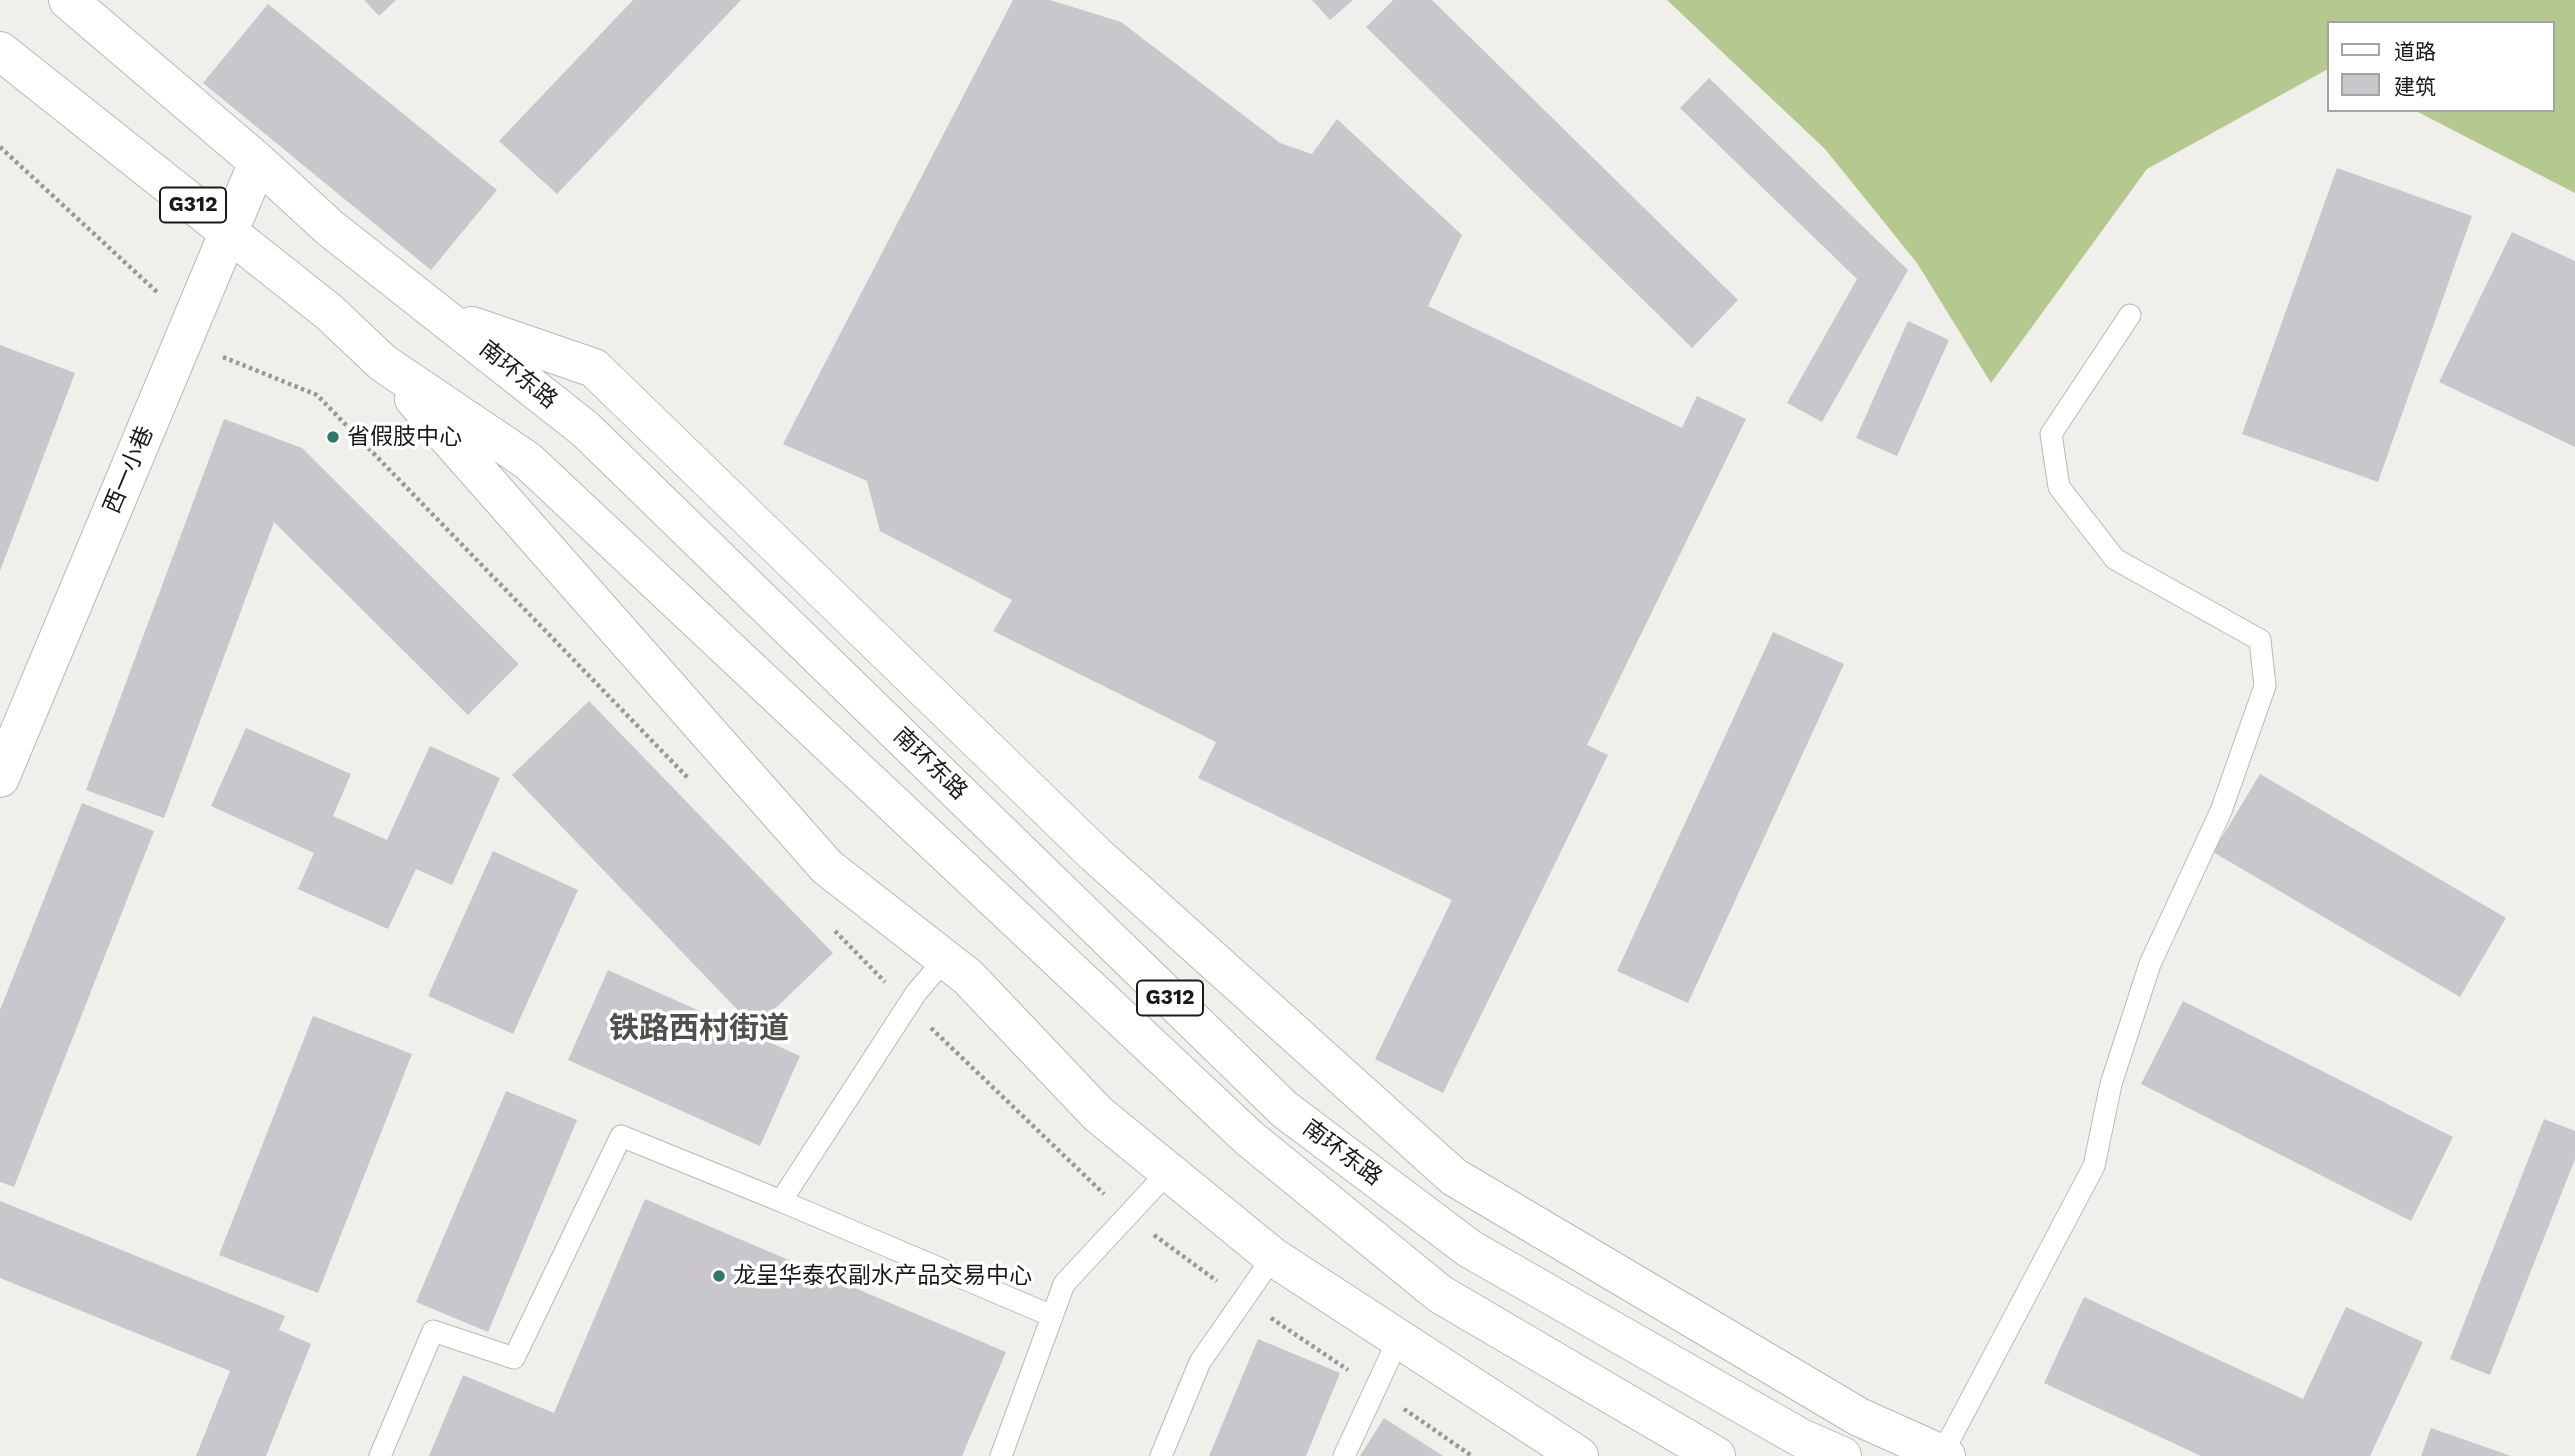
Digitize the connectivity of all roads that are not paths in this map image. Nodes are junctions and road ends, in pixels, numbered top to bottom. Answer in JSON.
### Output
{"nodes":[{"id":1,"x":68,"y":0,"type":"edge"},
{"id":2,"x":0,"y":51,"type":"edge"},
{"id":3,"x":258,"y":162,"type":"junction"},
{"id":4,"x":228,"y":233,"type":"junction"},
{"id":5,"x":2130,"y":315,"type":"dead end"},
{"id":6,"x":443,"y":316,"type":"junction"},
{"id":7,"x":383,"y":363,"type":"junction"},
{"id":8,"x":0,"y":778,"type":"edge"},
{"id":9,"x":944,"y":959,"type":"junction"},
{"id":10,"x":1168,"y":1172,"type":"junction"},
{"id":11,"x":781,"y":1201,"type":"junction"},
{"id":12,"x":1273,"y":1257,"type":"junction"},
{"id":13,"x":1052,"y":1315,"type":"junction"},
{"id":14,"x":1398,"y":1340,"type":"junction"},
{"id":15,"x":1944,"y":1455,"type":"edge"},
{"id":16,"x":380,"y":1456,"type":"edge"},
{"id":17,"x":1001,"y":1456,"type":"edge"},
{"id":18,"x":1161,"y":1456,"type":"edge"},
{"id":19,"x":1344,"y":1456,"type":"edge"},
{"id":20,"x":1579,"y":1456,"type":"edge"},
{"id":21,"x":1716,"y":1456,"type":"edge"},
{"id":22,"x":1842,"y":1456,"type":"edge"}],
"edges":[{"from":1,"to":3,"type":"main road","name":"南环东路","number":"G312"},
{"from":2,"to":4,"type":"main road","name":"南环东路","number":"G312"},
{"from":3,"to":4,"type":"main road","name":"西一小巷"},
{"from":3,"to":6,"type":"main road","name":"南环东路","number":"G312"},
{"from":4,"to":7,"type":"main road","name":"南环东路","number":"G312"},
{"from":4,"to":8,"type":"main road","name":"西一小巷"},
{"from":5,"to":15,"type":"lane"},
{"from":6,"to":15,"type":"main road"},
{"from":6,"to":22,"type":"main road","name":"南环东路","number":"G312"},
{"from":7,"to":9,"type":"main road"},
{"from":7,"to":21,"type":"main road","name":"南环东路","number":"G312"},
{"from":9,"to":10,"type":"main road"},
{"from":9,"to":11,"type":"lane"},
{"from":10,"to":12,"type":"main road"},
{"from":10,"to":13,"type":"lane"},
{"from":11,"to":13,"type":"lane"},
{"from":11,"to":16,"type":"lane"},
{"from":12,"to":14,"type":"main road"},
{"from":12,"to":18,"type":"lane"},
{"from":13,"to":17,"type":"lane"},
{"from":14,"to":19,"type":"lane"},
{"from":14,"to":20,"type":"main road"}]}
